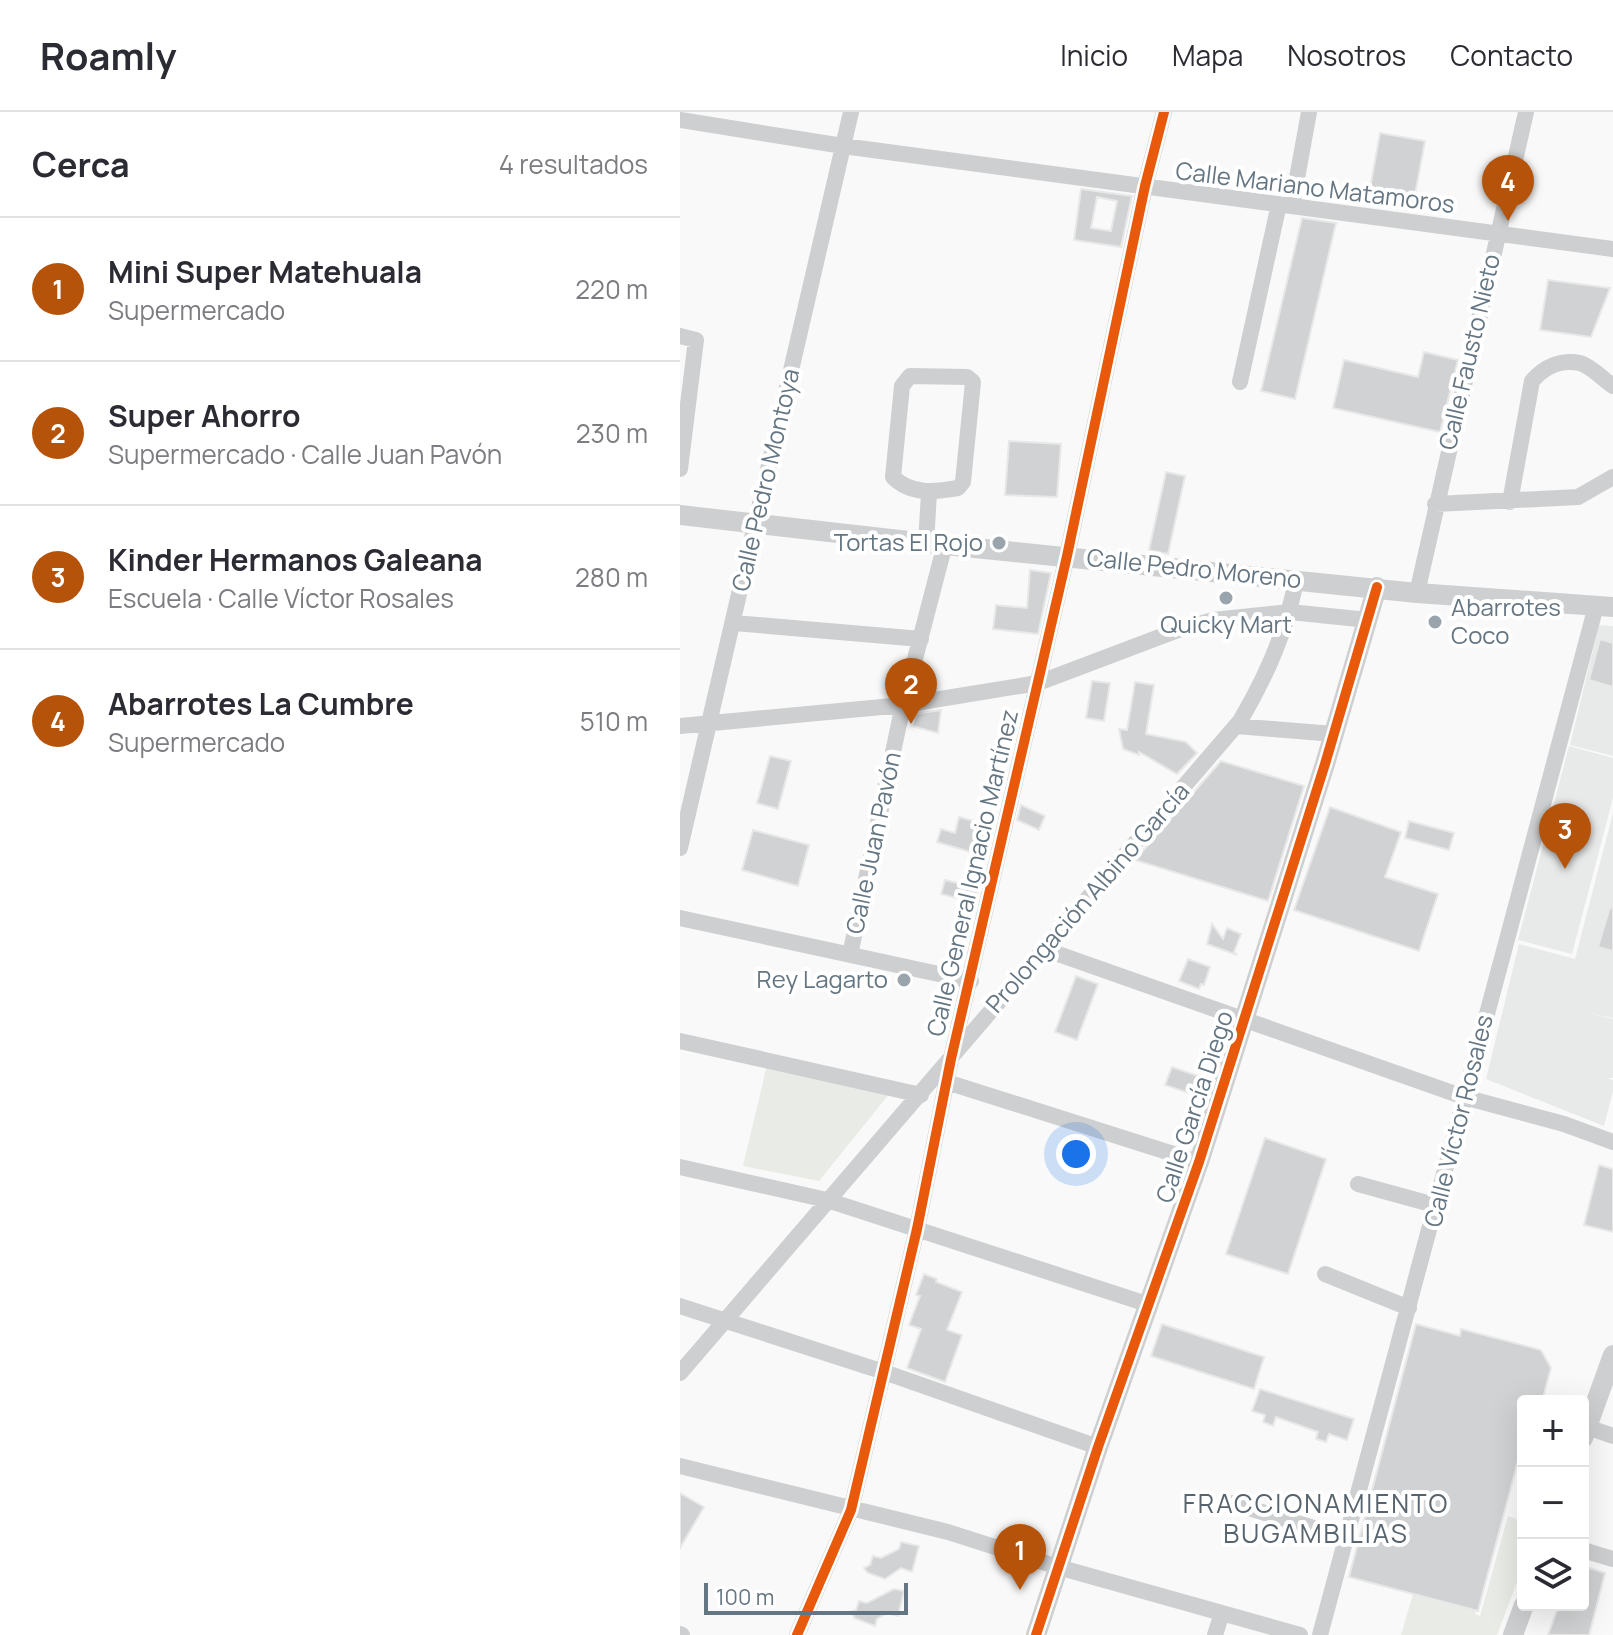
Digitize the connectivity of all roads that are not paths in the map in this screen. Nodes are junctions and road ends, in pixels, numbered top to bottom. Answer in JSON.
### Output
{"nodes":[{"id":1,"x":851,"y":112,"type":"edge"},
{"id":2,"x":1164,"y":112,"type":"edge"},
{"id":3,"x":1309,"y":112,"type":"edge"},
{"id":4,"x":1526,"y":112,"type":"edge"},
{"id":5,"x":680,"y":120,"type":"edge"},
{"id":6,"x":843,"y":146,"type":"junction"},
{"id":7,"x":1145,"y":186,"type":"junction"},
{"id":8,"x":1286,"y":205,"type":"junction"},
{"id":9,"x":1497,"y":232,"type":"junction"},
{"id":10,"x":1613,"y":249,"type":"edge"},
{"id":11,"x":680,"y":336,"type":"edge"},
{"id":12,"x":1240,"y":382,"type":"dead end"},
{"id":13,"x":1613,"y":386,"type":"edge"},
{"id":14,"x":684,"y":403,"type":"edge"},
{"id":15,"x":680,"y":469,"type":"edge"},
{"id":16,"x":1613,"y":477,"type":"edge"},
{"id":17,"x":929,"y":493,"type":"junction"},
{"id":18,"x":1510,"y":502,"type":"junction"},
{"id":19,"x":1435,"y":504,"type":"junction"},
{"id":20,"x":680,"y":515,"type":"edge"},
{"id":21,"x":756,"y":523,"type":"junction"},
{"id":22,"x":936,"y":544,"type":"junction"},
{"id":23,"x":1067,"y":556,"type":"junction"},
{"id":24,"x":1296,"y":580,"type":"junction"},
{"id":25,"x":1377,"y":587,"type":"junction"},
{"id":26,"x":1417,"y":593,"type":"junction"},
{"id":27,"x":1604,"y":606,"type":"edge"},
{"id":28,"x":1290,"y":612,"type":"junction"},
{"id":29,"x":1368,"y":620,"type":"junction"},
{"id":30,"x":734,"y":623,"type":"junction"},
{"id":31,"x":921,"y":639,"type":"junction"},
{"id":32,"x":1038,"y":683,"type":"junction"},
{"id":33,"x":903,"y":705,"type":"junction"},
{"id":34,"x":709,"y":725,"type":"junction"},
{"id":35,"x":680,"y":726,"type":"edge"},
{"id":36,"x":1236,"y":726,"type":"junction"},
{"id":37,"x":1334,"y":734,"type":"junction"},
{"id":38,"x":680,"y":848,"type":"edge"},
{"id":39,"x":680,"y":918,"type":"edge"},
{"id":40,"x":1044,"y":949,"type":"junction"},
{"id":41,"x":850,"y":955,"type":"junction"},
{"id":42,"x":971,"y":981,"type":"junction"},
{"id":43,"x":1244,"y":1018,"type":"junction"},
{"id":44,"x":680,"y":1041,"type":"edge"},
{"id":45,"x":951,"y":1059,"type":"junction"},
{"id":46,"x":947,"y":1082,"type":"junction"},
{"id":47,"x":921,"y":1095,"type":"junction"},
{"id":48,"x":1464,"y":1097,"type":"junction"},
{"id":49,"x":1613,"y":1142,"type":"edge"},
{"id":50,"x":1199,"y":1162,"type":"junction"},
{"id":51,"x":680,"y":1167,"type":"edge"},
{"id":52,"x":1358,"y":1184,"type":"dead end"},
{"id":53,"x":827,"y":1200,"type":"junction"},
{"id":54,"x":1438,"y":1206,"type":"junction"},
{"id":55,"x":917,"y":1229,"type":"junction"},
{"id":56,"x":1325,"y":1274,"type":"dead end"},
{"id":57,"x":1150,"y":1305,"type":"junction"},
{"id":58,"x":680,"y":1306,"type":"edge"},
{"id":59,"x":1409,"y":1308,"type":"junction"},
{"id":60,"x":725,"y":1322,"type":"junction"},
{"id":61,"x":1613,"y":1355,"type":"edge"},
{"id":62,"x":884,"y":1372,"type":"junction"},
{"id":63,"x":680,"y":1373,"type":"edge"},
{"id":64,"x":1589,"y":1422,"type":"edge"},
{"id":65,"x":1589,"y":1433,"type":"edge"},
{"id":66,"x":1613,"y":1436,"type":"edge"},
{"id":67,"x":1098,"y":1447,"type":"junction"},
{"id":68,"x":680,"y":1466,"type":"edge"},
{"id":69,"x":1233,"y":1503,"type":"dead end"},
{"id":70,"x":851,"y":1510,"type":"junction"},
{"id":71,"x":1346,"y":1538,"type":"junction"},
{"id":72,"x":1589,"y":1552,"type":"edge"},
{"id":73,"x":1613,"y":1559,"type":"edge"},
{"id":74,"x":1058,"y":1567,"type":"junction"},
{"id":75,"x":1522,"y":1611,"type":"edge"},
{"id":76,"x":1222,"y":1613,"type":"junction"},
{"id":77,"x":797,"y":1635,"type":"edge"},
{"id":78,"x":1036,"y":1635,"type":"edge"},
{"id":79,"x":1215,"y":1635,"type":"edge"},
{"id":80,"x":1300,"y":1635,"type":"edge"},
{"id":81,"x":1320,"y":1635,"type":"edge"},
{"id":82,"x":1513,"y":1635,"type":"edge"}],
"edges":[{"from":1,"to":6,"type":"street","name":"Calle Pedro Montoya"},
{"from":2,"to":7,"type":"street","name":"Calle General Ignacio Martínez"},
{"from":3,"to":8,"type":"street"},
{"from":4,"to":9,"type":"street","name":"Calle Fausto Nieto"},
{"from":5,"to":6,"type":"street","name":"Calle Mariano Matamoros"},
{"from":6,"to":7,"type":"street","name":"Calle Mariano Matamoros"},
{"from":6,"to":21,"type":"street","name":"Calle Pedro Montoya"},
{"from":7,"to":8,"type":"street","name":"Calle Mariano Matamoros"},
{"from":7,"to":23,"type":"street","name":"Calle General Ignacio Martínez"},
{"from":8,"to":9,"type":"street","name":"Calle Mariano Matamoros"},
{"from":8,"to":12,"type":"street"},
{"from":9,"to":10,"type":"street","name":"Calle Mariano Matamoros"},
{"from":9,"to":19,"type":"street","name":"Calle Fausto Nieto"},
{"from":11,"to":14,"type":"street"},
{"from":13,"to":18,"type":"street"},
{"from":14,"to":15,"type":"street"},
{"from":16,"to":18,"type":"street"},
{"from":17,"to":17,"type":"street"},
{"from":17,"to":22,"type":"street","name":"Calle Juan Pavón"},
{"from":18,"to":19,"type":"street"},
{"from":19,"to":26,"type":"street","name":"Calle Fausto Nieto"},
{"from":20,"to":21,"type":"street","name":"Calle Pedro Moreno"},
{"from":21,"to":22,"type":"street","name":"Calle Pedro Moreno"},
{"from":21,"to":30,"type":"street","name":"Calle Pedro Montoya"},
{"from":22,"to":23,"type":"street","name":"Calle Pedro Moreno"},
{"from":22,"to":31,"type":"street","name":"Calle Juan Pavón"},
{"from":23,"to":24,"type":"street","name":"Calle Pedro Moreno"},
{"from":23,"to":32,"type":"street","name":"Calle General Ignacio Martínez"},
{"from":24,"to":25,"type":"street","name":"Calle Pedro Moreno"},
{"from":24,"to":28,"type":"street","name":"Prolongación Albino García"},
{"from":25,"to":26,"type":"street","name":"Calle Pedro Moreno"},
{"from":25,"to":29,"type":"street","name":"Calle García Diego"},
{"from":26,"to":27,"type":"street","name":"Calle Pedro Moreno"},
{"from":27,"to":48,"type":"street","name":"Calle Víctor Rosales"},
{"from":28,"to":29,"type":"street"},
{"from":28,"to":32,"type":"street"},
{"from":28,"to":36,"type":"street","name":"Prolongación Albino García"},
{"from":29,"to":37,"type":"street","name":"Calle García Diego"},
{"from":30,"to":31,"type":"street"},
{"from":30,"to":34,"type":"street","name":"Calle Pedro Montoya"},
{"from":31,"to":33,"type":"street","name":"Calle Juan Pavón"},
{"from":32,"to":33,"type":"street"},
{"from":32,"to":42,"type":"street","name":"Calle General Ignacio Martínez"},
{"from":33,"to":34,"type":"street"},
{"from":33,"to":41,"type":"street","name":"Calle Juan Pavón"},
{"from":34,"to":35,"type":"street"},
{"from":34,"to":38,"type":"street","name":"Calle Pedro Montoya"},
{"from":36,"to":37,"type":"street"},
{"from":36,"to":40,"type":"street","name":"Prolongación Albino García"},
{"from":37,"to":43,"type":"street","name":"Calle García Diego"},
{"from":39,"to":41,"type":"street"},
{"from":40,"to":43,"type":"street"},
{"from":40,"to":45,"type":"street","name":"Prolongación Albino García"},
{"from":41,"to":42,"type":"street"},
{"from":42,"to":45,"type":"street","name":"Calle General Ignacio Martínez"},
{"from":43,"to":48,"type":"street"},
{"from":43,"to":50,"type":"street","name":"Calle García Diego"},
{"from":44,"to":47,"type":"street"},
{"from":45,"to":46,"type":"street","name":"Calle General Ignacio Martínez"},
{"from":45,"to":47,"type":"street","name":"Prolongación Albino García"},
{"from":46,"to":50,"type":"street"},
{"from":46,"to":55,"type":"street","name":"Calle General Ignacio Martínez"},
{"from":47,"to":53,"type":"street","name":"Prolongación Albino García"},
{"from":48,"to":49,"type":"street"},
{"from":48,"to":54,"type":"street","name":"Calle Víctor Rosales"},
{"from":50,"to":57,"type":"street","name":"Calle García Diego"},
{"from":51,"to":53,"type":"street"},
{"from":52,"to":54,"type":"street"},
{"from":53,"to":55,"type":"street"},
{"from":53,"to":60,"type":"street","name":"Prolongación Albino García"},
{"from":54,"to":59,"type":"street","name":"Calle Víctor Rosales"},
{"from":55,"to":57,"type":"street"},
{"from":55,"to":62,"type":"street","name":"Calle General Ignacio Martínez"},
{"from":56,"to":59,"type":"street"},
{"from":57,"to":67,"type":"street","name":"Calle García Diego"},
{"from":58,"to":60,"type":"street"},
{"from":59,"to":71,"type":"street","name":"Calle Víctor Rosales"},
{"from":60,"to":62,"type":"street"},
{"from":60,"to":63,"type":"street","name":"Prolongación Albino García"},
{"from":61,"to":64,"type":"street"},
{"from":62,"to":67,"type":"street"},
{"from":62,"to":70,"type":"street","name":"Calle General Ignacio Martínez"},
{"from":65,"to":66,"type":"street"},
{"from":67,"to":74,"type":"street","name":"Calle García Diego"},
{"from":68,"to":70,"type":"street"},
{"from":69,"to":71,"type":"street"},
{"from":70,"to":74,"type":"street"},
{"from":70,"to":77,"type":"street","name":"Calle General Ignacio Martínez"},
{"from":71,"to":81,"type":"street","name":"Calle Víctor Rosales"},
{"from":72,"to":73,"type":"street"},
{"from":74,"to":76,"type":"street"},
{"from":74,"to":78,"type":"street","name":"Calle García Diego"},
{"from":75,"to":82,"type":"street"},
{"from":76,"to":79,"type":"street"},
{"from":76,"to":80,"type":"street"}]}
